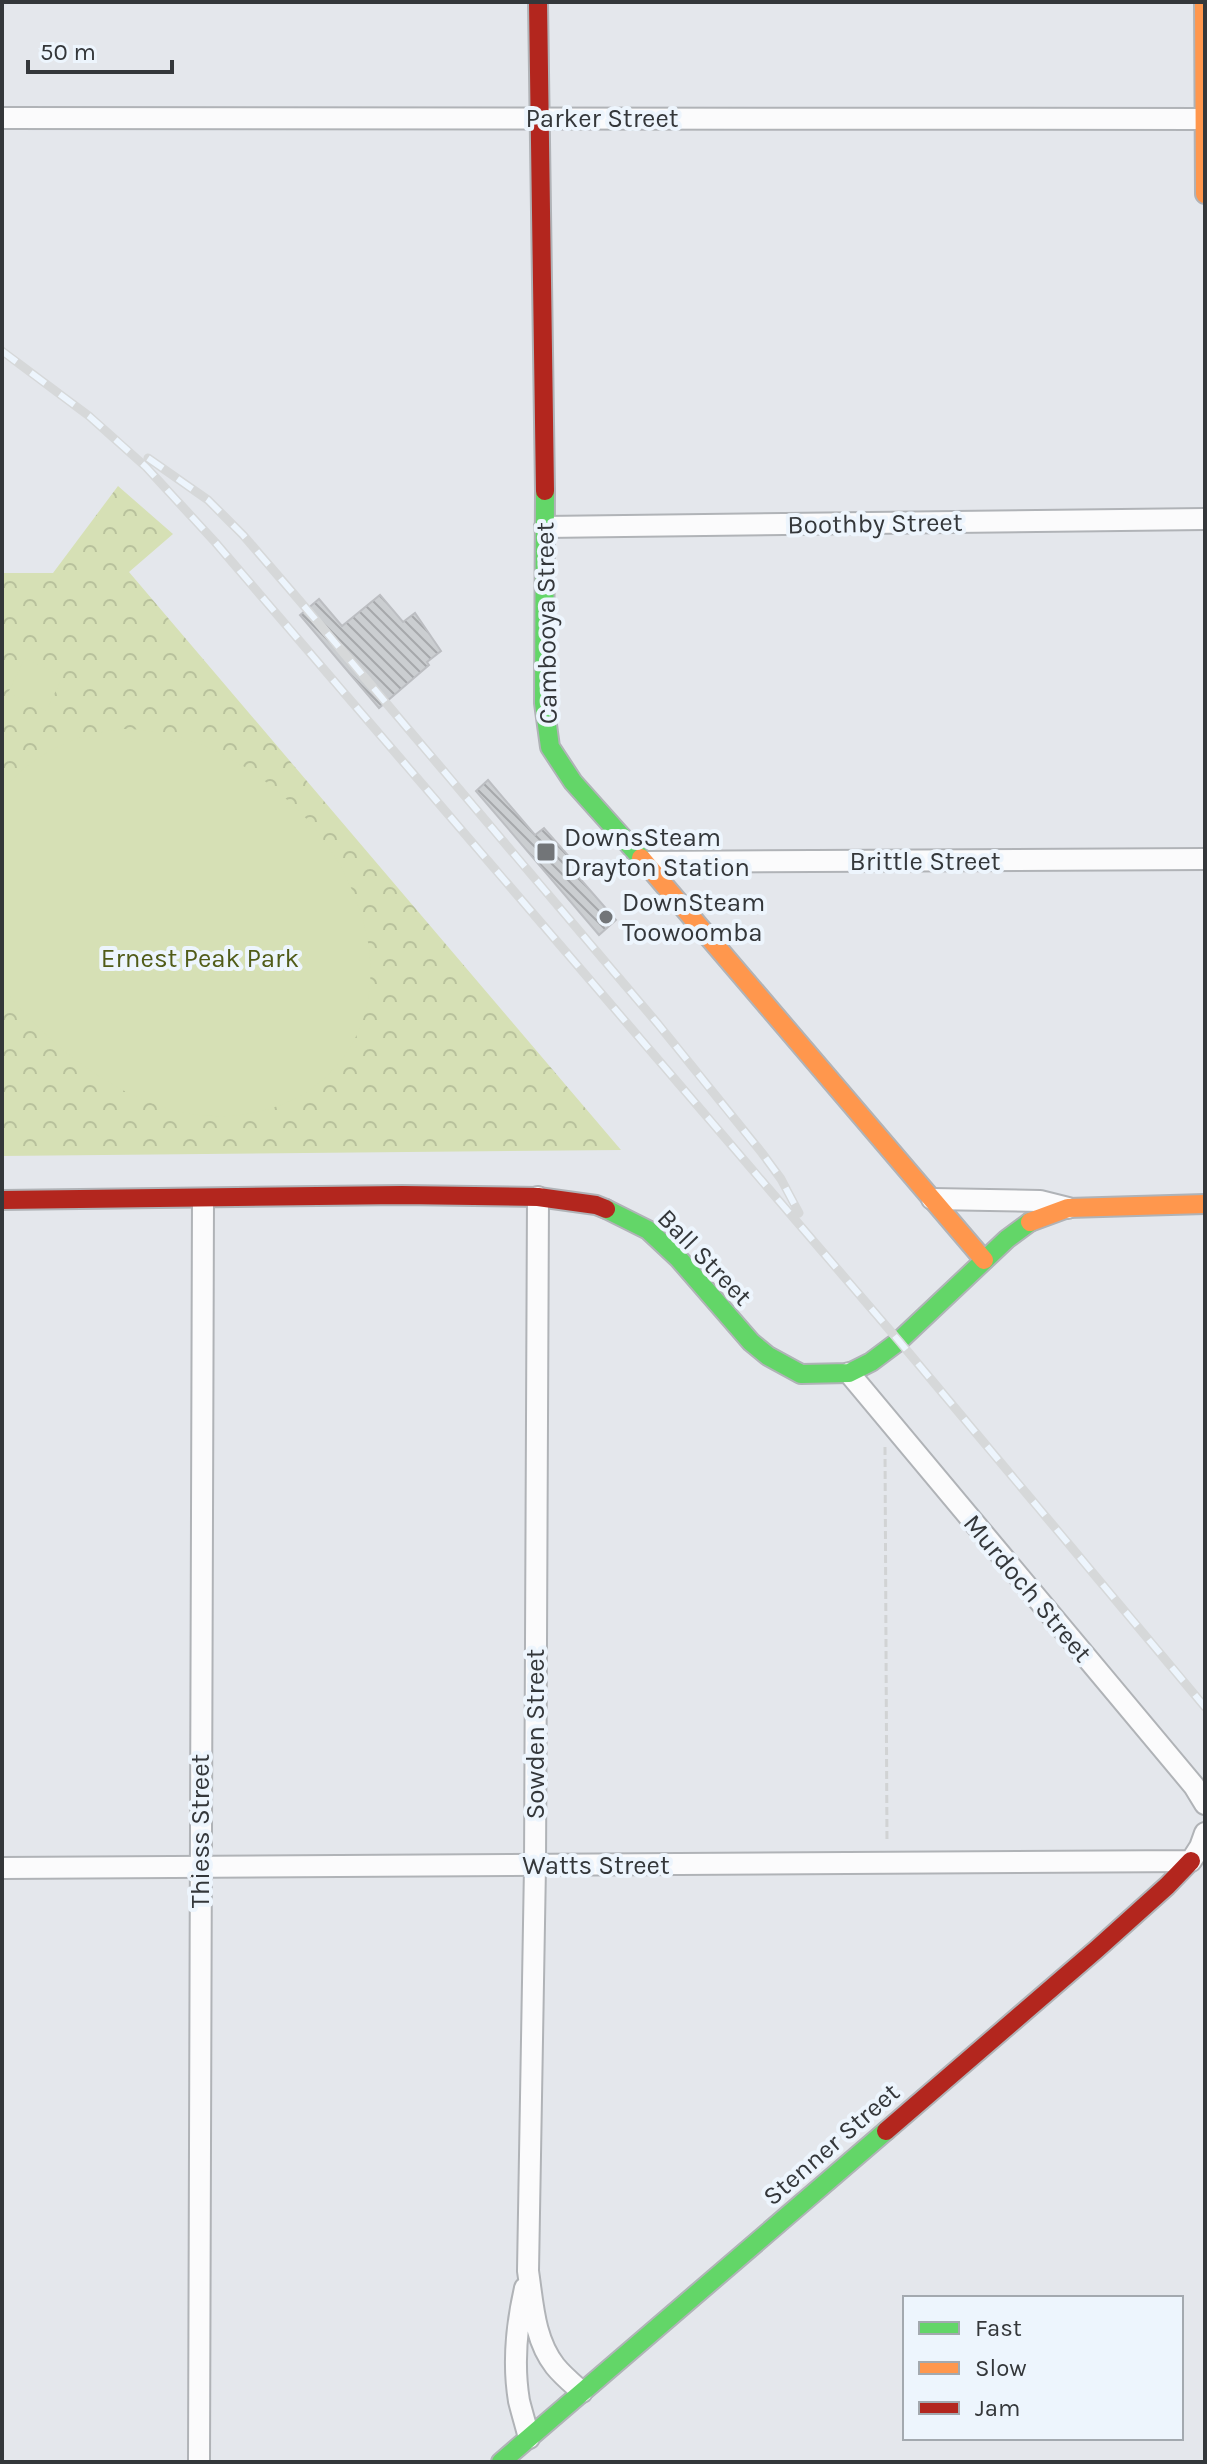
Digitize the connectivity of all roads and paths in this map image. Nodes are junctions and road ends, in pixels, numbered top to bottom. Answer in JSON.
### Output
{"nodes":[{"id":1,"x":538,"y":2,"type":"edge"},
{"id":2,"x":1204,"y":2,"type":"edge"},
{"id":3,"x":2,"y":118,"type":"edge"},
{"id":4,"x":541,"y":118,"type":"junction"},
{"id":5,"x":1203,"y":119,"type":"junction"},
{"id":6,"x":1205,"y":194,"type":"edge"},
{"id":7,"x":1205,"y":519,"type":"edge"},
{"id":8,"x":545,"y":527,"type":"junction"},
{"id":9,"x":1205,"y":859,"type":"edge"},
{"id":10,"x":645,"y":862,"type":"junction"},
{"id":11,"x":538,"y":1197,"type":"junction"},
{"id":12,"x":203,"y":1199,"type":"junction"},
{"id":13,"x":932,"y":1199,"type":"junction"},
{"id":14,"x":2,"y":1200,"type":"edge"},
{"id":15,"x":1205,"y":1204,"type":"edge"},
{"id":16,"x":1068,"y":1208,"type":"junction"},
{"id":17,"x":984,"y":1260,"type":"junction"},
{"id":18,"x":849,"y":1373,"type":"junction"},
{"id":19,"x":884,"y":1415,"type":"junction"},
{"id":20,"x":1205,"y":1804,"type":"edge"},
{"id":21,"x":1205,"y":1833,"type":"edge"},
{"id":22,"x":1191,"y":1861,"type":"junction"},
{"id":23,"x":887,"y":1863,"type":"junction"},
{"id":24,"x":535,"y":1866,"type":"junction"},
{"id":25,"x":2,"y":1868,"type":"edge"},
{"id":26,"x":200,"y":1868,"type":"junction"},
{"id":27,"x":528,"y":2271,"type":"junction"},
{"id":28,"x":582,"y":2392,"type":"junction"},
{"id":29,"x":529,"y":2438,"type":"junction"},
{"id":30,"x":199,"y":2462,"type":"edge"},
{"id":31,"x":501,"y":2462,"type":"edge"}],
"edges":[{"from":1,"to":4,"type":"main road","name":"Cambooya Street"},
{"from":2,"to":5,"type":"main road"},
{"from":3,"to":4,"type":"street","name":"Parker Street"},
{"from":4,"to":5,"type":"street","name":"Parker Street"},
{"from":4,"to":8,"type":"main road","name":"Cambooya Street"},
{"from":5,"to":6,"type":"main road"},
{"from":7,"to":8,"type":"street","name":"Boothby Street"},
{"from":8,"to":10,"type":"main road","name":"Cambooya Street"},
{"from":9,"to":10,"type":"street","name":"Brittle Street"},
{"from":10,"to":13,"type":"main road","name":"Cambooya Street"},
{"from":11,"to":12,"type":"main road","name":"Ball Street"},
{"from":11,"to":18,"type":"main road","name":"Ball Street"},
{"from":11,"to":24,"type":"street","name":"Sowden Street"},
{"from":12,"to":14,"type":"main road","name":"Ball Street"},
{"from":12,"to":26,"type":"street","name":"Thiess Street"},
{"from":13,"to":16,"type":"street"},
{"from":13,"to":17,"type":"main road","name":"Cambooya Street"},
{"from":15,"to":16,"type":"main road","name":"Ball Street"},
{"from":16,"to":17,"type":"main road","name":"Ball Street"},
{"from":17,"to":18,"type":"main road","name":"Ball Street"},
{"from":18,"to":19,"type":"street","name":"Murdoch Street"},
{"from":19,"to":20,"type":"street","name":"Murdoch Street"},
{"from":19,"to":23,"type":"path"},
{"from":21,"to":22,"type":"street"},
{"from":22,"to":23,"type":"street","name":"Watts Street"},
{"from":22,"to":28,"type":"main road","name":"Stenner Street"},
{"from":23,"to":24,"type":"street","name":"Watts Street"},
{"from":24,"to":26,"type":"street","name":"Watts Street"},
{"from":24,"to":27,"type":"street","name":"Sowden Street"},
{"from":25,"to":26,"type":"street","name":"Watts Street"},
{"from":26,"to":30,"type":"street","name":"Thiess Street"},
{"from":27,"to":28,"type":"street","name":"Sowden Street"},
{"from":27,"to":29,"type":"street","name":"Sowden Street"},
{"from":28,"to":29,"type":"main road","name":"Stenner Street"},
{"from":29,"to":31,"type":"main road","name":"Stenner Street"}]}
